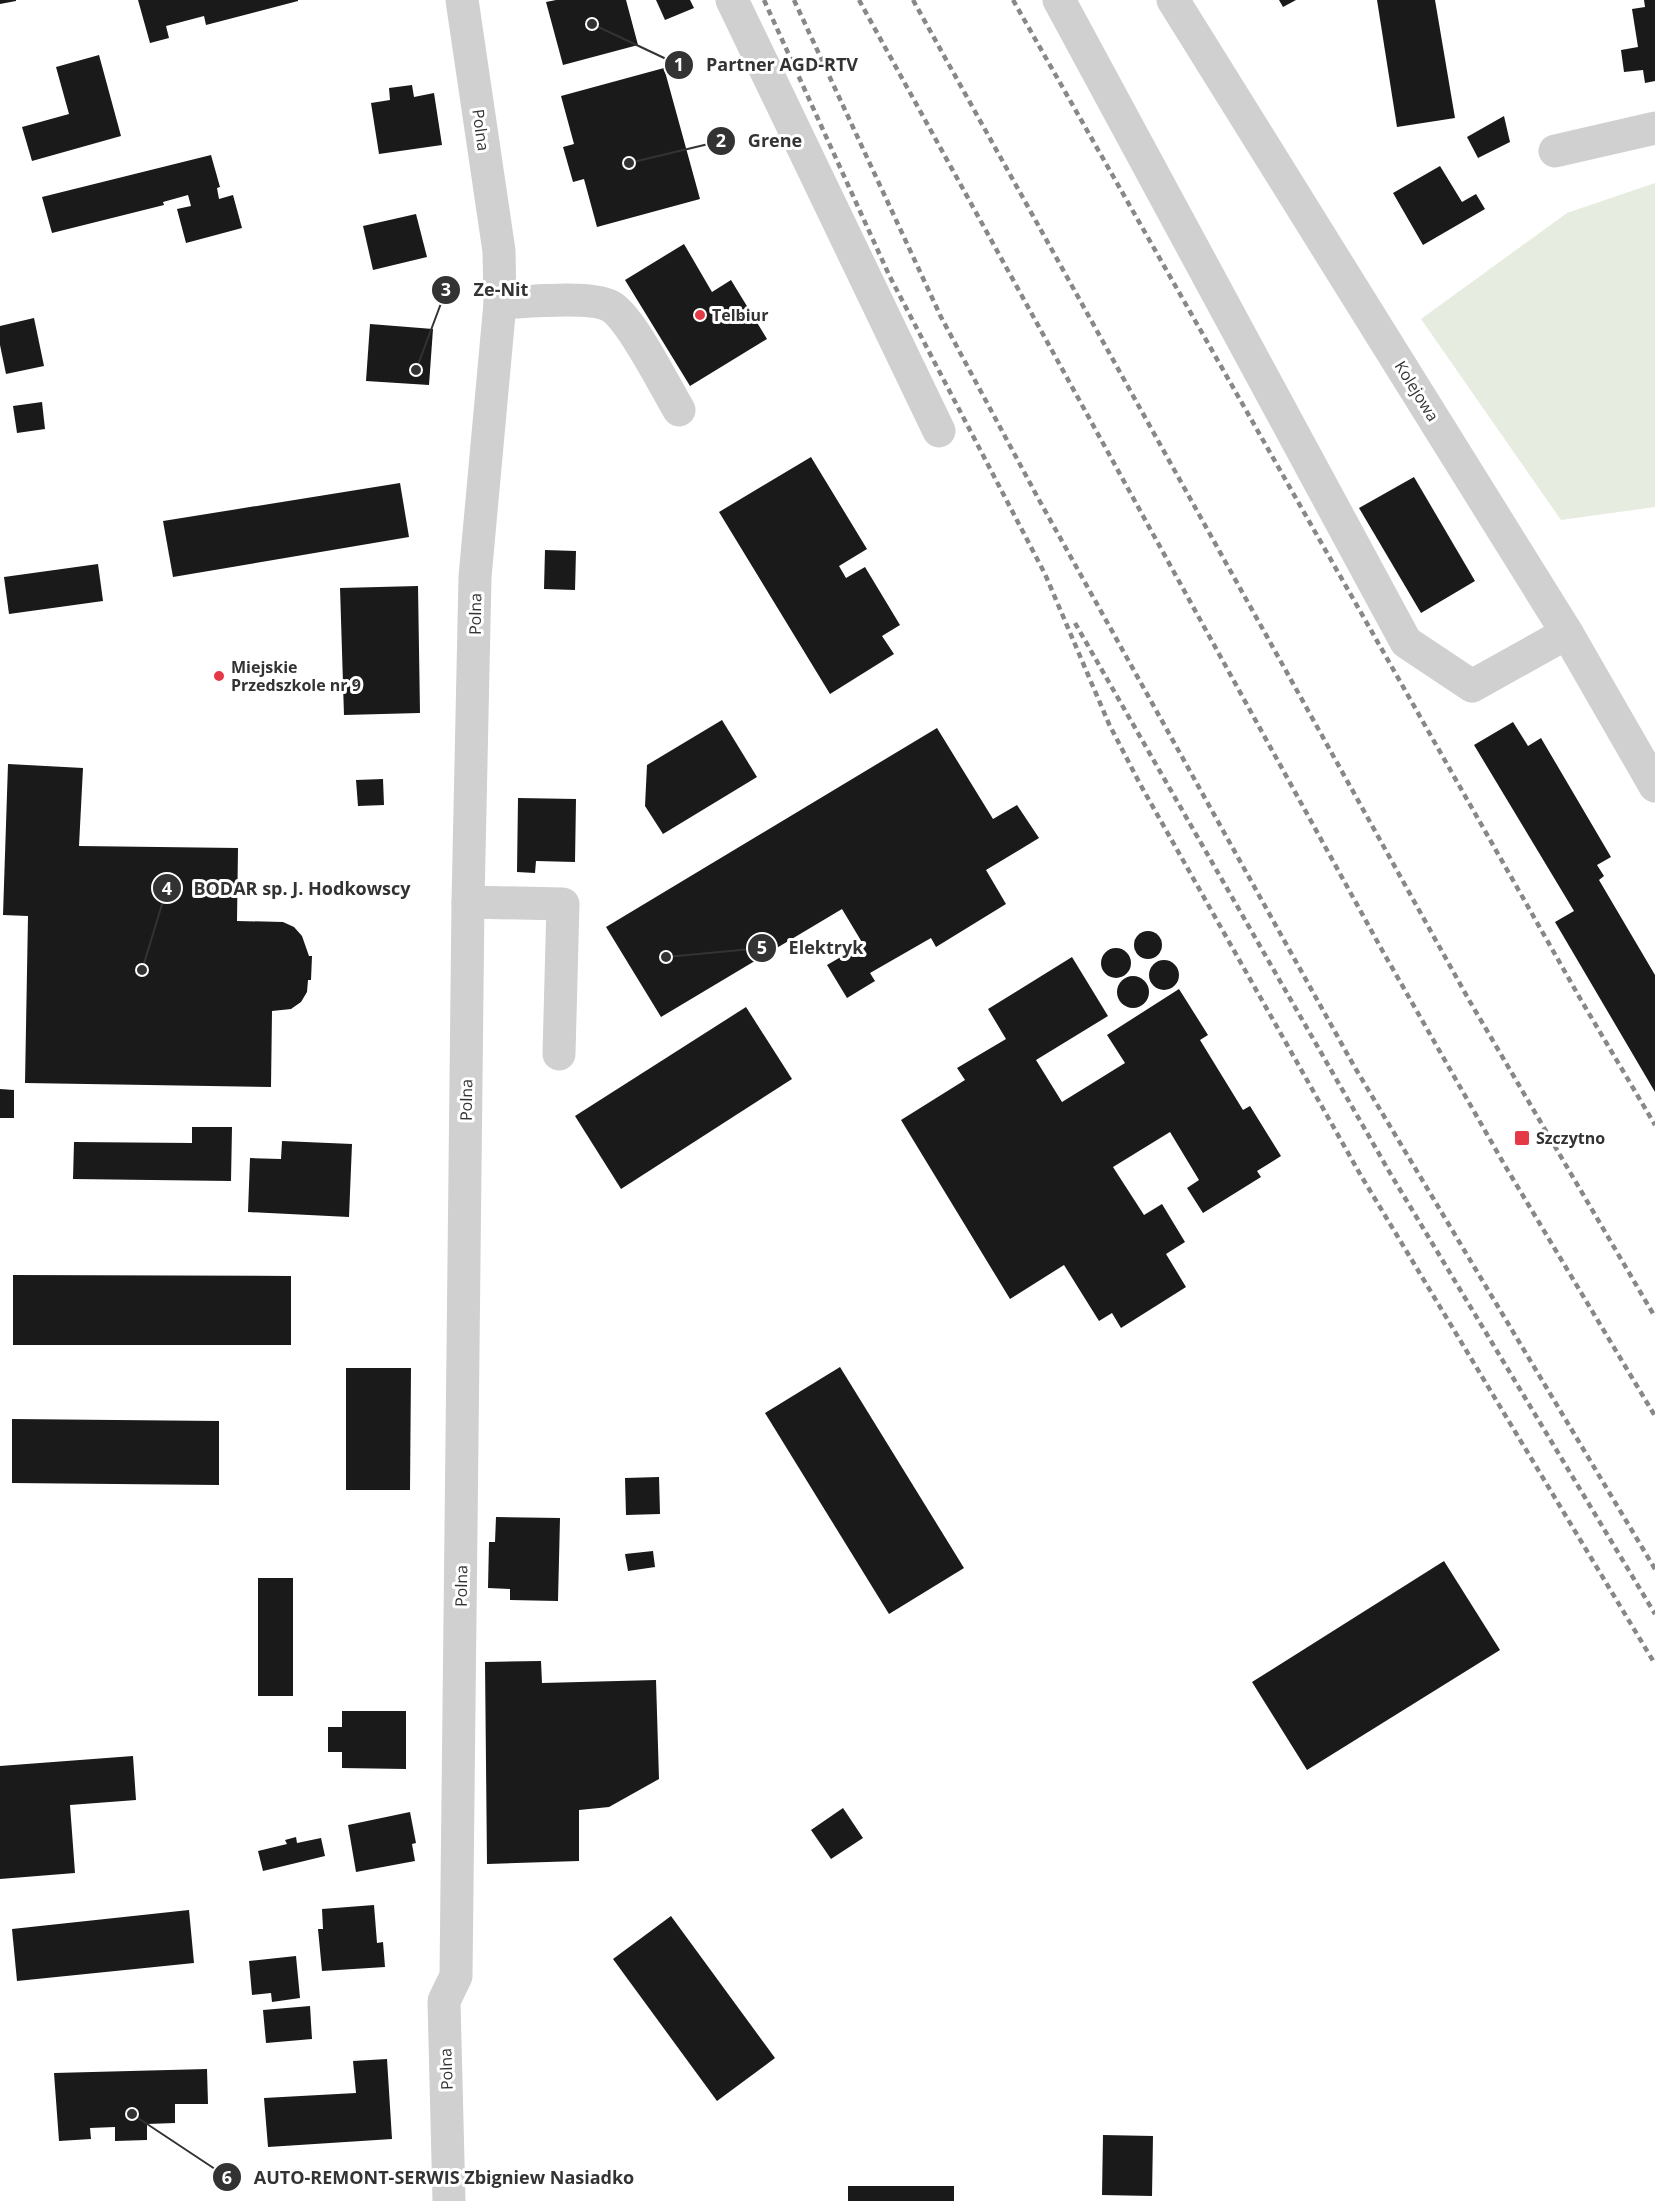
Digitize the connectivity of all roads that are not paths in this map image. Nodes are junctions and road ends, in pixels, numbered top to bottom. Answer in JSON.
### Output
{"nodes":[{"id":1,"x":462,"y":0,"type":"edge"},
{"id":2,"x":732,"y":0,"type":"edge"},
{"id":3,"x":1059,"y":0,"type":"edge"},
{"id":4,"x":1173,"y":0,"type":"edge"},
{"id":5,"x":1655,"y":128,"type":"edge"},
{"id":6,"x":1555,"y":151,"type":"dead end"},
{"id":7,"x":500,"y":303,"type":"junction"},
{"id":8,"x":679,"y":410,"type":"dead end"},
{"id":9,"x":939,"y":431,"type":"dead end"},
{"id":10,"x":1567,"y":633,"type":"junction"},
{"id":11,"x":1655,"y":786,"type":"edge"},
{"id":12,"x":468,"y":902,"type":"junction"},
{"id":13,"x":560,"y":1054,"type":"dead end"},
{"id":14,"x":449,"y":2201,"type":"edge"}],
"edges":[{"from":1,"to":7,"type":"street","name":"Polna"},
{"from":2,"to":9,"type":"street"},
{"from":3,"to":10,"type":"street"},
{"from":4,"to":10,"type":"street","name":"Kolejowa"},
{"from":5,"to":6,"type":"street"},
{"from":7,"to":8,"type":"street"},
{"from":7,"to":12,"type":"street","name":"Polna"},
{"from":10,"to":11,"type":"street","name":"Kolejowa"},
{"from":12,"to":13,"type":"street"},
{"from":12,"to":14,"type":"street","name":"Polna"}]}
